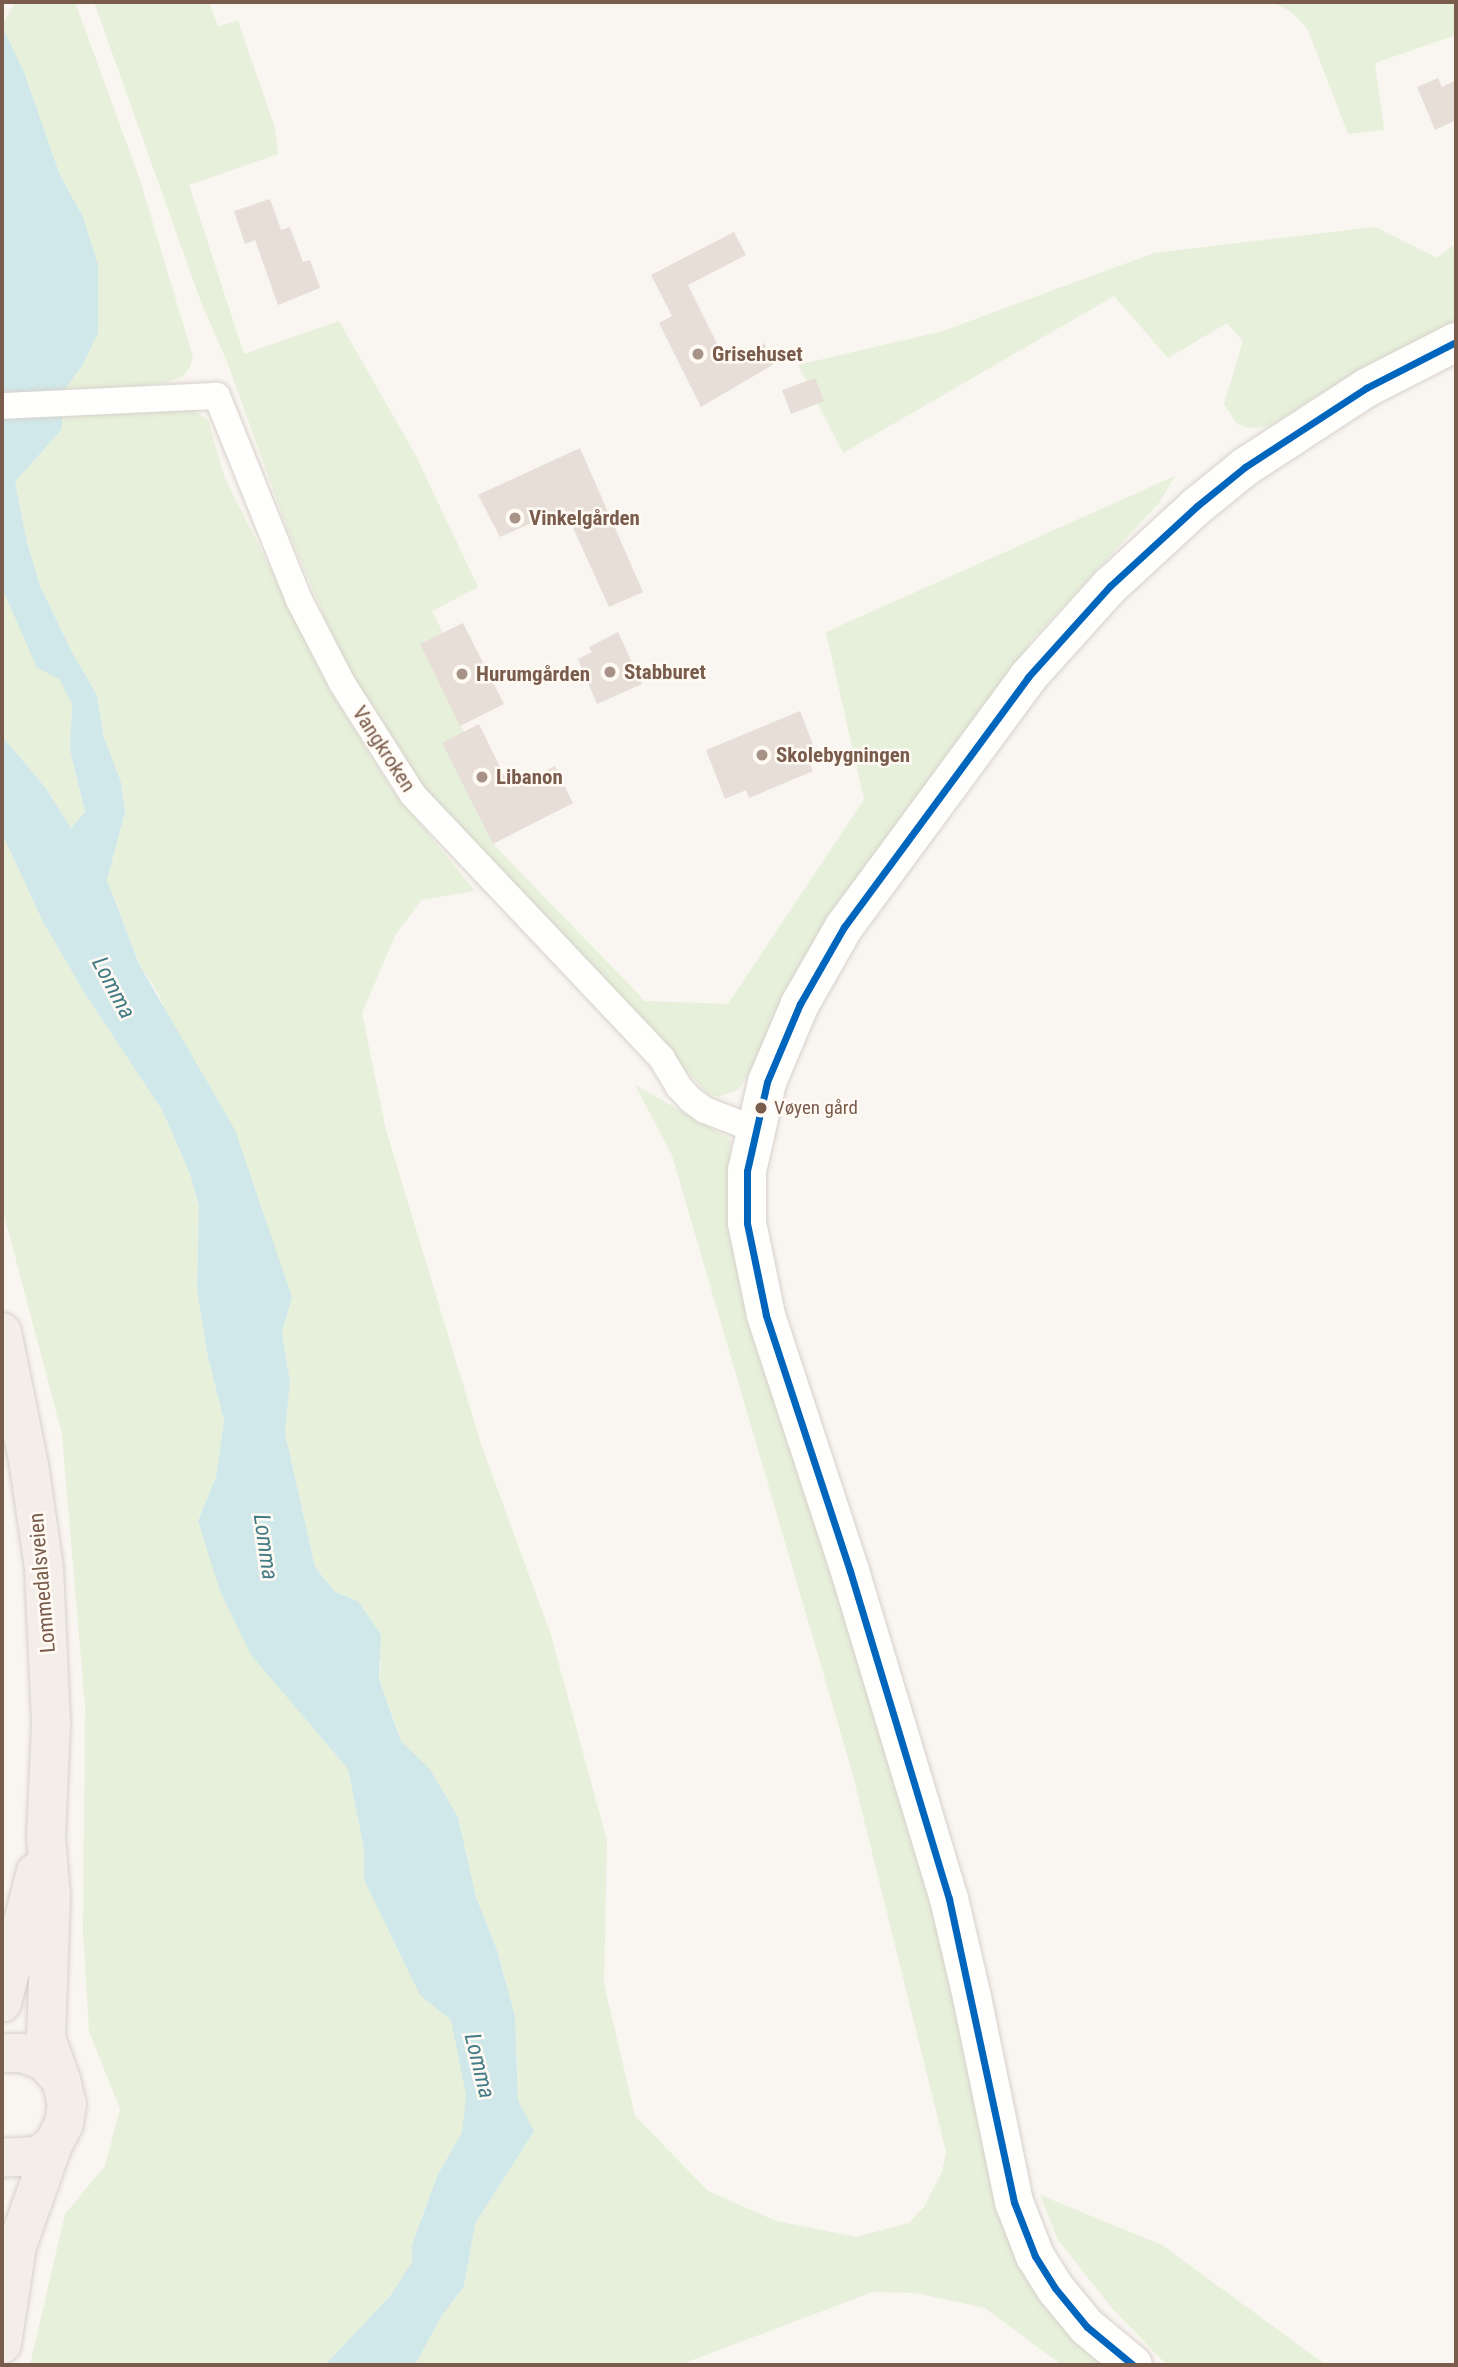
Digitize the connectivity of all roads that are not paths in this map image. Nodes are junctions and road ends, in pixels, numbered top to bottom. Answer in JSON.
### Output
{"nodes":[{"id":1,"x":1456,"y":342,"type":"edge"},
{"id":2,"x":2,"y":406,"type":"edge"},
{"id":3,"x":754,"y":1129,"type":"junction"},
{"id":4,"x":2,"y":1332,"type":"edge"},
{"id":5,"x":46,"y":1837,"type":"junction"},
{"id":6,"x":2,"y":2003,"type":"edge"},
{"id":7,"x":2,"y":2053,"type":"edge"},
{"id":8,"x":61,"y":2080,"type":"junction"},
{"id":9,"x":53,"y":2145,"type":"junction"},
{"id":10,"x":2,"y":2158,"type":"edge"},
{"id":11,"x":2,"y":2344,"type":"edge"},
{"id":12,"x":1133,"y":2365,"type":"edge"}],
"edges":[{"from":1,"to":3,"type":"street"},
{"from":2,"to":3,"type":"street","name":"Vangkroken"},
{"from":3,"to":12,"type":"street"},
{"from":4,"to":5,"type":"main road","name":"Lommedalsveien"},
{"from":5,"to":6,"type":"main road","name":"Lommedalsveien"},
{"from":5,"to":8,"type":"main road","name":"Lommedalsveien"},
{"from":7,"to":8,"type":"main road"},
{"from":8,"to":9,"type":"main road","name":"Lommedalsveien"},
{"from":9,"to":10,"type":"main road"},
{"from":9,"to":11,"type":"main road"}]}
